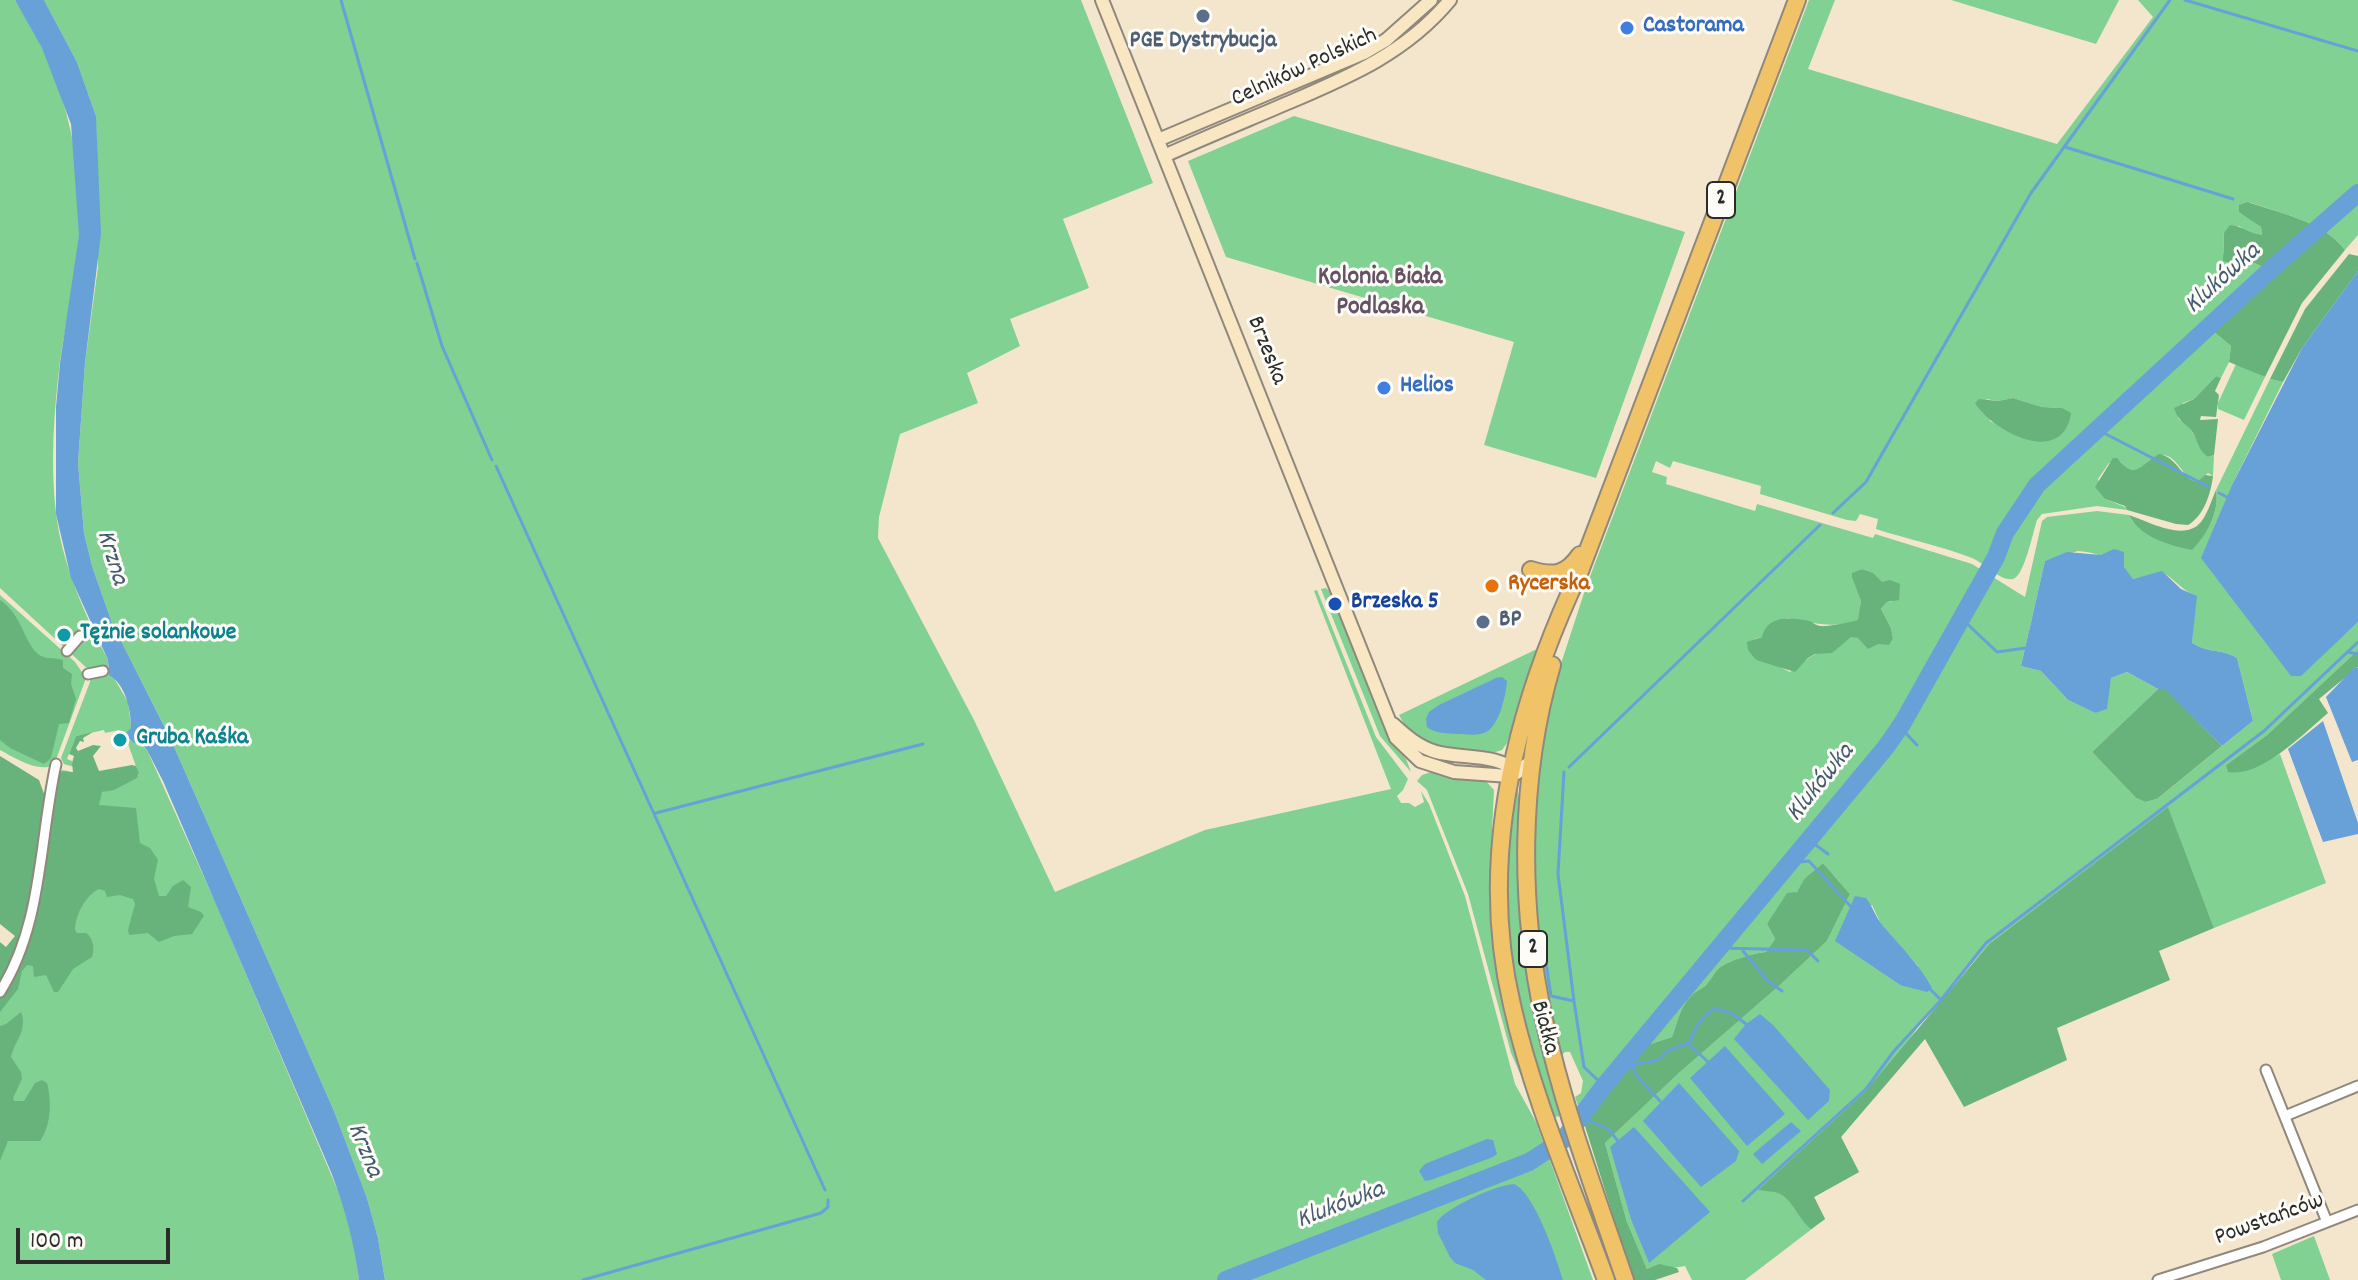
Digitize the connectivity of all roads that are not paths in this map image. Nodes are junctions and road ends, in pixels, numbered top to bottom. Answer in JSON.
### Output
{"nodes":[{"id":1,"x":1102,"y":0,"type":"edge"},
{"id":2,"x":1431,"y":0,"type":"edge"},
{"id":3,"x":1450,"y":0,"type":"edge"},
{"id":4,"x":1797,"y":0,"type":"edge"},
{"id":5,"x":1386,"y":40,"type":"junction"},
{"id":6,"x":1394,"y":52,"type":"junction"},
{"id":7,"x":1158,"y":140,"type":"junction"},
{"id":8,"x":1164,"y":156,"type":"junction"},
{"id":9,"x":1593,"y":537,"type":"junction"},
{"id":10,"x":1531,"y":570,"type":"dead end"},
{"id":11,"x":1580,"y":571,"type":"junction"},
{"id":12,"x":80,"y":636,"type":"dead end"},
{"id":13,"x":67,"y":651,"type":"dead end"},
{"id":14,"x":103,"y":671,"type":"dead end"},
{"id":15,"x":88,"y":674,"type":"dead end"},
{"id":16,"x":1534,"y":760,"type":"junction"},
{"id":17,"x":56,"y":764,"type":"dead end"},
{"id":18,"x":1512,"y":772,"type":"junction"},
{"id":19,"x":1530,"y":792,"type":"junction"},
{"id":20,"x":0,"y":992,"type":"edge"},
{"id":21,"x":2266,"y":1070,"type":"dead end"},
{"id":22,"x":2358,"y":1086,"type":"edge"},
{"id":23,"x":2285,"y":1116,"type":"junction"},
{"id":24,"x":2358,"y":1210,"type":"edge"},
{"id":25,"x":2327,"y":1222,"type":"junction"},
{"id":26,"x":2195,"y":1268,"type":"junction"},
{"id":27,"x":1606,"y":1280,"type":"edge"},
{"id":28,"x":1625,"y":1280,"type":"edge"},
{"id":29,"x":2158,"y":1280,"type":"edge"},
{"id":30,"x":2200,"y":1280,"type":"edge"}],
"edges":[{"from":1,"to":7,"type":"street","name":"Brzeska"},
{"from":2,"to":5,"type":"street","name":"Celników Polskich"},
{"from":3,"to":6,"type":"street","name":"Celników Polskich"},
{"from":4,"to":9,"type":"highway","number":"2"},
{"from":5,"to":6,"type":"street"},
{"from":5,"to":7,"type":"street","name":"Celników Polskich"},
{"from":6,"to":8,"type":"street","name":"Celników Polskich"},
{"from":7,"to":8,"type":"street","name":"Brzeska"},
{"from":8,"to":18,"type":"street","name":"Brzeska"},
{"from":9,"to":10,"type":"highway"},
{"from":9,"to":11,"type":"highway","number":"2"},
{"from":11,"to":16,"type":"highway","number":"2"},
{"from":11,"to":18,"type":"highway","number":"2"},
{"from":12,"to":13,"type":"street"},
{"from":14,"to":15,"type":"street"},
{"from":16,"to":18,"type":"street"},
{"from":16,"to":19,"type":"highway","number":"2"},
{"from":17,"to":20,"type":"street"},
{"from":18,"to":19,"type":"street"},
{"from":18,"to":27,"type":"highway","name":"Białka","number":"2"},
{"from":19,"to":28,"type":"highway","name":"Białka","number":"2"},
{"from":21,"to":23,"type":"street"},
{"from":22,"to":23,"type":"street"},
{"from":23,"to":25,"type":"street"},
{"from":24,"to":25,"type":"street","name":"Powstańców"},
{"from":25,"to":26,"type":"street","name":"Powstańców"},
{"from":26,"to":29,"type":"street","name":"Powstańców"},
{"from":26,"to":30,"type":"street","name":"Powstańców"}]}
